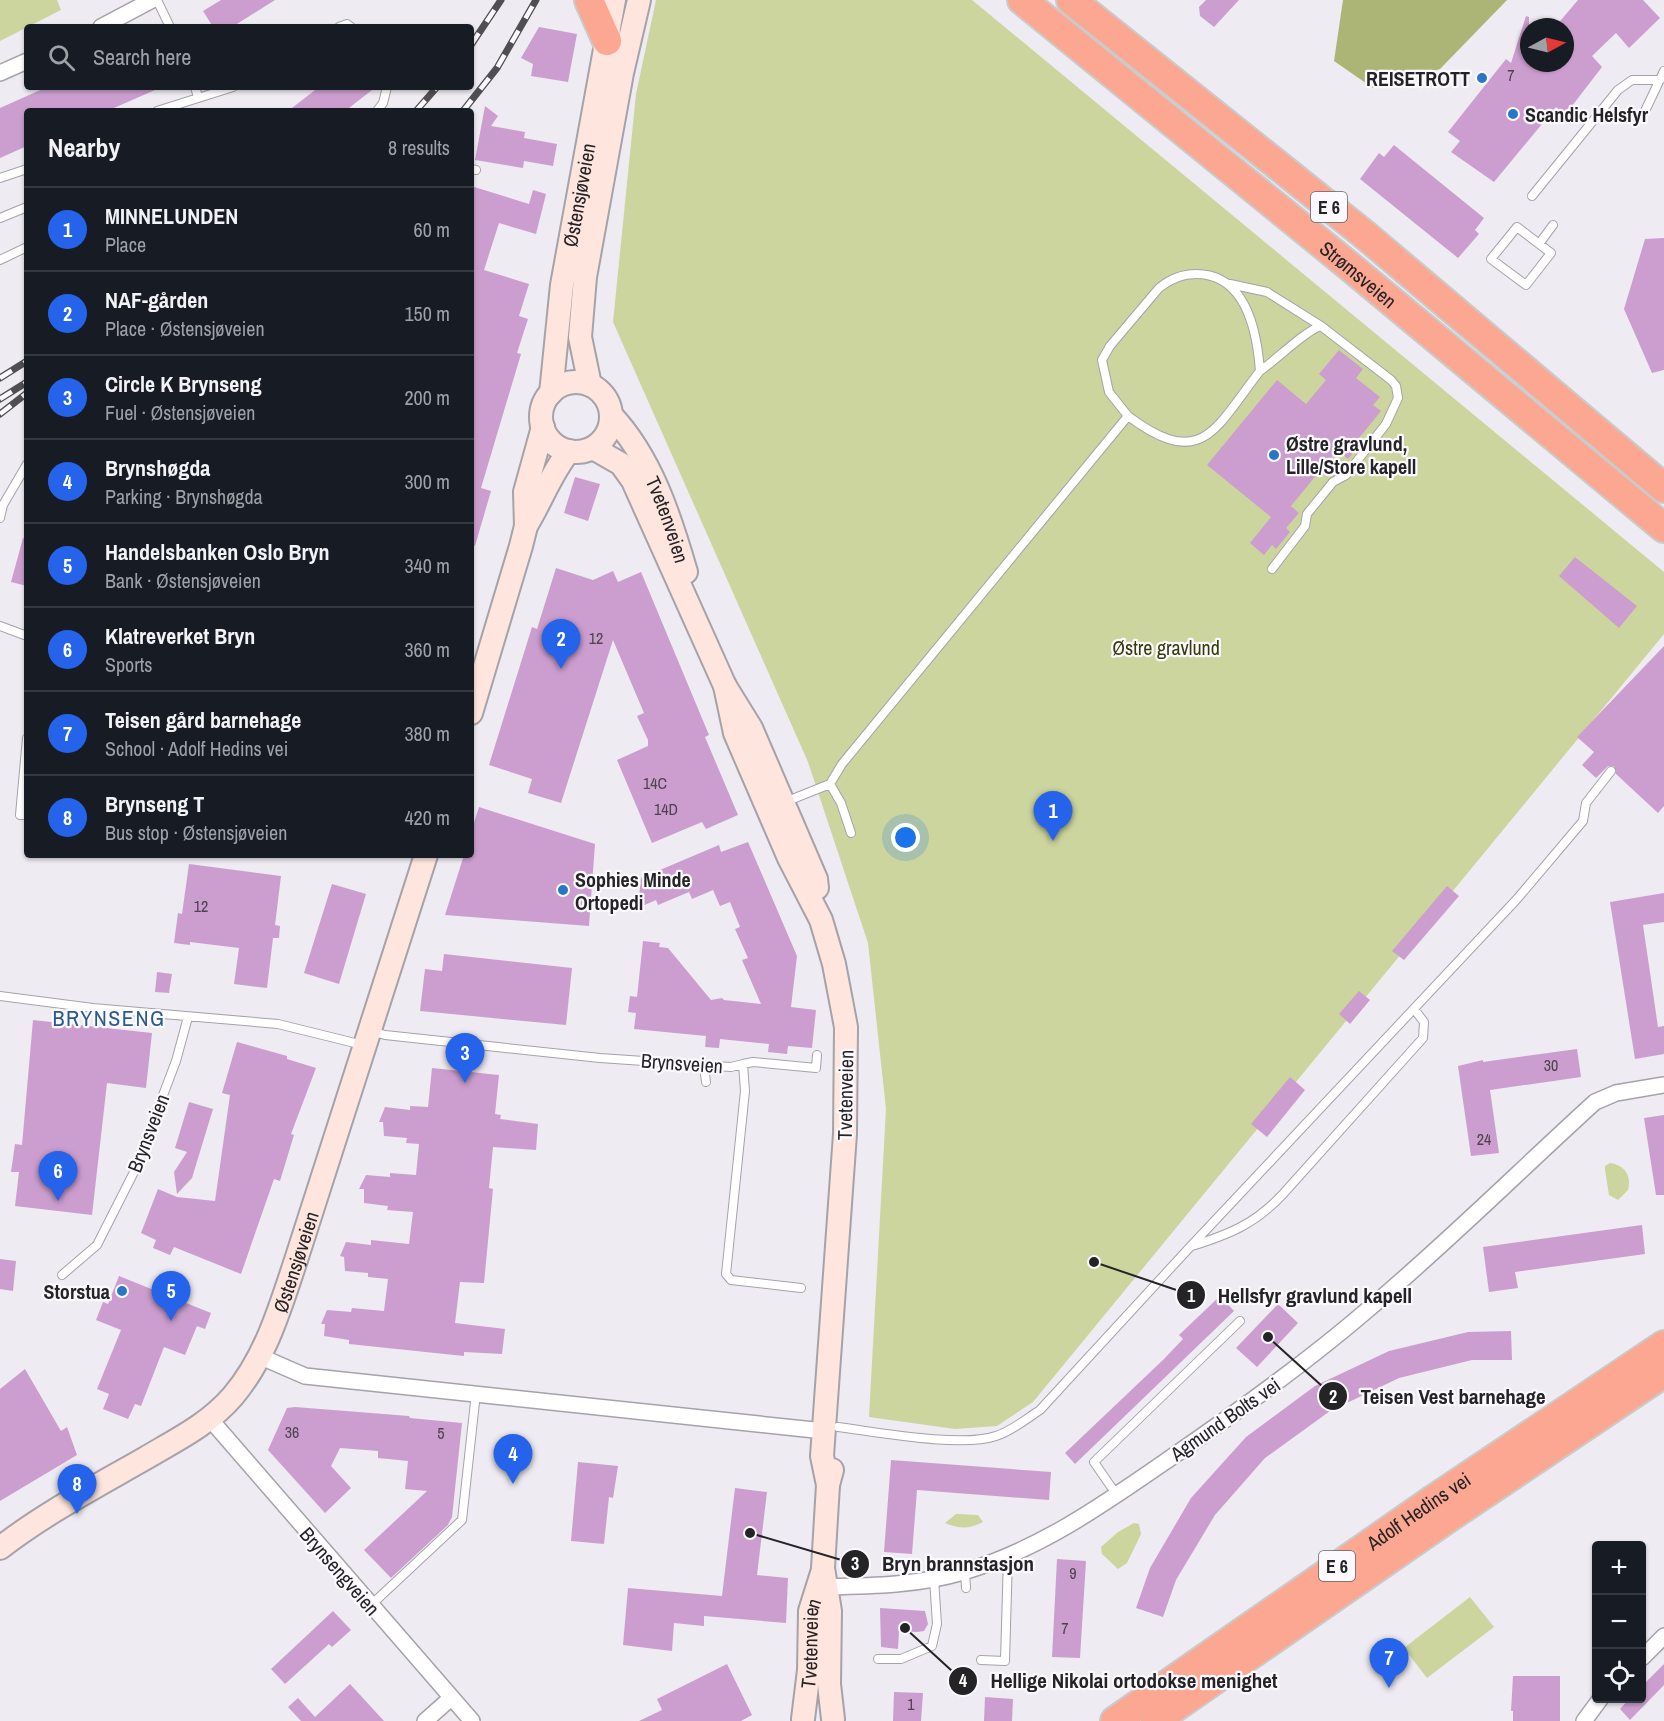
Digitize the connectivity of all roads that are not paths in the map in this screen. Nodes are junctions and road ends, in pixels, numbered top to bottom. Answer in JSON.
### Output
{"nodes":[{"id":1,"x":152,"y":0,"type":"edge"},
{"id":2,"x":157,"y":0,"type":"edge"},
{"id":3,"x":590,"y":0,"type":"edge"},
{"id":4,"x":614,"y":0,"type":"edge"},
{"id":5,"x":639,"y":0,"type":"edge"},
{"id":6,"x":1022,"y":0,"type":"edge"},
{"id":7,"x":1071,"y":0,"type":"edge"},
{"id":8,"x":107,"y":24,"type":"edge"},
{"id":9,"x":169,"y":24,"type":"edge"},
{"id":10,"x":607,"y":41,"type":"junction"},
{"id":11,"x":24,"y":62,"type":"edge"},
{"id":12,"x":1664,"y":72,"type":"edge"},
{"id":13,"x":0,"y":73,"type":"edge"},
{"id":14,"x":1660,"y":80,"type":"junction"},
{"id":15,"x":196,"y":90,"type":"edge"},
{"id":16,"x":221,"y":90,"type":"edge"},
{"id":17,"x":386,"y":90,"type":"edge"},
{"id":18,"x":198,"y":96,"type":"junction"},
{"id":19,"x":165,"y":108,"type":"edge"},
{"id":20,"x":380,"y":108,"type":"edge"},
{"id":21,"x":1645,"y":111,"type":"dead end"},
{"id":22,"x":24,"y":169,"type":"edge"},
{"id":23,"x":0,"y":178,"type":"edge"},
{"id":24,"x":1532,"y":196,"type":"dead end"},
{"id":25,"x":24,"y":208,"type":"edge"},
{"id":26,"x":0,"y":218,"type":"edge"},
{"id":27,"x":1553,"y":225,"type":"dead end"},
{"id":28,"x":1539,"y":244,"type":"junction"},
{"id":29,"x":24,"y":248,"type":"edge"},
{"id":30,"x":0,"y":260,"type":"edge"},
{"id":31,"x":1230,"y":284,"type":"junction"},
{"id":32,"x":1321,"y":326,"type":"junction"},
{"id":33,"x":1260,"y":371,"type":"junction"},
{"id":34,"x":590,"y":385,"type":"junction"},
{"id":35,"x":551,"y":393,"type":"junction"},
{"id":36,"x":611,"y":415,"type":"junction"},
{"id":37,"x":1128,"y":417,"type":"junction"},
{"id":38,"x":543,"y":427,"type":"junction"},
{"id":39,"x":593,"y":448,"type":"junction"},
{"id":40,"x":569,"y":451,"type":"junction"},
{"id":41,"x":24,"y":469,"type":"edge"},
{"id":42,"x":1664,"y":488,"type":"edge"},
{"id":43,"x":0,"y":518,"type":"edge"},
{"id":44,"x":525,"y":526,"type":"junction"},
{"id":45,"x":1664,"y":528,"type":"edge"},
{"id":46,"x":1272,"y":569,"type":"dead end"},
{"id":47,"x":0,"y":627,"type":"edge"},
{"id":48,"x":703,"y":633,"type":"junction"},
{"id":49,"x":24,"y":635,"type":"edge"},
{"id":50,"x":725,"y":686,"type":"junction"},
{"id":51,"x":474,"y":703,"type":"edge"},
{"id":52,"x":24,"y":771,"type":"edge"},
{"id":53,"x":1611,"y":771,"type":"dead end"},
{"id":54,"x":830,"y":784,"type":"junction"},
{"id":55,"x":783,"y":803,"type":"junction"},
{"id":56,"x":24,"y":815,"type":"edge"},
{"id":57,"x":851,"y":833,"type":"dead end"},
{"id":58,"x":425,"y":858,"type":"edge"},
{"id":59,"x":821,"y":920,"type":"junction"},
{"id":60,"x":0,"y":996,"type":"edge"},
{"id":61,"x":1414,"y":1009,"type":"junction"},
{"id":62,"x":188,"y":1017,"type":"junction"},
{"id":63,"x":367,"y":1038,"type":"junction"},
{"id":64,"x":817,"y":1055,"type":"dead end"},
{"id":65,"x":743,"y":1064,"type":"junction"},
{"id":66,"x":704,"y":1066,"type":"junction"},
{"id":67,"x":706,"y":1082,"type":"dead end"},
{"id":68,"x":1664,"y":1085,"type":"edge"},
{"id":69,"x":1190,"y":1246,"type":"junction"},
{"id":70,"x":62,"y":1275,"type":"dead end"},
{"id":71,"x":801,"y":1288,"type":"dead end"},
{"id":72,"x":1240,"y":1321,"type":"dead end"},
{"id":73,"x":1664,"y":1345,"type":"edge"},
{"id":74,"x":260,"y":1356,"type":"junction"},
{"id":75,"x":1664,"y":1373,"type":"edge"},
{"id":76,"x":476,"y":1393,"type":"junction"},
{"id":77,"x":210,"y":1419,"type":"junction"},
{"id":78,"x":831,"y":1429,"type":"junction"},
{"id":79,"x":1116,"y":1494,"type":"junction"},
{"id":80,"x":0,"y":1548,"type":"edge"},
{"id":81,"x":1008,"y":1556,"type":"junction"},
{"id":82,"x":965,"y":1572,"type":"junction"},
{"id":83,"x":934,"y":1579,"type":"junction"},
{"id":84,"x":822,"y":1581,"type":"junction"},
{"id":85,"x":966,"y":1588,"type":"dead end"},
{"id":86,"x":369,"y":1606,"type":"junction"},
{"id":87,"x":1664,"y":1636,"type":"edge"},
{"id":88,"x":1646,"y":1653,"type":"edge"},
{"id":89,"x":878,"y":1659,"type":"dead end"},
{"id":90,"x":1243,"y":1659,"type":"junction"},
{"id":91,"x":981,"y":1660,"type":"dead end"},
{"id":92,"x":451,"y":1698,"type":"junction"},
{"id":93,"x":1597,"y":1703,"type":"edge"},
{"id":94,"x":803,"y":1720,"type":"edge"},
{"id":95,"x":834,"y":1720,"type":"edge"},
{"id":96,"x":425,"y":1721,"type":"edge"},
{"id":97,"x":472,"y":1721,"type":"edge"},
{"id":98,"x":1115,"y":1721,"type":"edge"},
{"id":99,"x":1155,"y":1721,"type":"edge"},
{"id":100,"x":1183,"y":1721,"type":"edge"},
{"id":101,"x":1584,"y":1721,"type":"edge"}],
"edges":[{"from":1,"to":8,"type":"street"},
{"from":2,"to":9,"type":"lane"},
{"from":3,"to":10,"type":"highway"},
{"from":4,"to":10,"type":"main road","name":"Østensjøveien"},
{"from":5,"to":34,"type":"main road","name":"Østensjøveien"},
{"from":6,"to":45,"type":"highway","name":"Strømsveien","number":"E 6"},
{"from":7,"to":42,"type":"highway","name":"Strømsveien","number":"E 6"},
{"from":10,"to":35,"type":"main road","name":"Østensjøveien"},
{"from":11,"to":13,"type":"street"},
{"from":12,"to":14,"type":"lane"},
{"from":14,"to":21,"type":"lane"},
{"from":14,"to":24,"type":"lane"},
{"from":15,"to":18,"type":"lane"},
{"from":16,"to":18,"type":"lane"},
{"from":17,"to":20,"type":"lane"},
{"from":18,"to":19,"type":"lane"},
{"from":22,"to":23,"type":"lane"},
{"from":25,"to":26,"type":"lane"},
{"from":27,"to":28,"type":"lane"},
{"from":28,"to":28,"type":"lane"},
{"from":29,"to":30,"type":"lane"},
{"from":31,"to":32,"type":"lane"},
{"from":31,"to":33,"type":"lane"},
{"from":31,"to":37,"type":"lane"},
{"from":32,"to":33,"type":"lane"},
{"from":32,"to":46,"type":"lane"},
{"from":33,"to":37,"type":"lane"},
{"from":34,"to":35,"type":"main road"},
{"from":34,"to":36,"type":"main road","name":"Østensjøveien"},
{"from":35,"to":38,"type":"main road","name":"Østensjøveien"},
{"from":36,"to":39,"type":"main road"},
{"from":36,"to":48,"type":"main road","name":"Tvetenveien"},
{"from":37,"to":54,"type":"lane"},
{"from":38,"to":40,"type":"main road"},
{"from":38,"to":44,"type":"main road","name":"Østensjøveien"},
{"from":39,"to":40,"type":"main road"},
{"from":39,"to":48,"type":"main road","name":"Tvetenveien"},
{"from":40,"to":44,"type":"main road","name":"Østensjøveien"},
{"from":41,"to":43,"type":"lane"},
{"from":44,"to":51,"type":"main road","name":"Østensjøveien"},
{"from":47,"to":49,"type":"lane"},
{"from":48,"to":50,"type":"main road","name":"Tvetenveien"},
{"from":50,"to":55,"type":"main road","name":"Tvetenveien"},
{"from":50,"to":59,"type":"main road","name":"Tvetenveien"},
{"from":52,"to":56,"type":"lane"},
{"from":53,"to":61,"type":"lane"},
{"from":54,"to":55,"type":"lane"},
{"from":54,"to":57,"type":"lane"},
{"from":55,"to":59,"type":"main road","name":"Tvetenveien"},
{"from":58,"to":63,"type":"main road","name":"Østensjøveien"},
{"from":59,"to":78,"type":"main road","name":"Tvetenveien"},
{"from":60,"to":62,"type":"lane","name":"Brynsveien"},
{"from":61,"to":69,"type":"lane"},
{"from":61,"to":69,"type":"lane"},
{"from":62,"to":63,"type":"lane","name":"Brynsveien"},
{"from":62,"to":70,"type":"lane","name":"Brynsveien"},
{"from":63,"to":66,"type":"lane","name":"Brynsveien"},
{"from":63,"to":74,"type":"main road","name":"Østensjøveien"},
{"from":64,"to":65,"type":"lane"},
{"from":65,"to":66,"type":"lane","name":"Brynsveien"},
{"from":65,"to":71,"type":"lane","name":"Brynsveien"},
{"from":66,"to":67,"type":"lane"},
{"from":68,"to":79,"type":"street","name":"Agmund Bolts vei"},
{"from":69,"to":78,"type":"lane"},
{"from":72,"to":79,"type":"lane"},
{"from":73,"to":98,"type":"highway","name":"Adolf Hedins vei","number":"E 6"},
{"from":74,"to":76,"type":"street"},
{"from":74,"to":77,"type":"main road","name":"Østensjøveien"},
{"from":75,"to":90,"type":"highway","name":"Adolf Hedins vei","number":"E 6"},
{"from":76,"to":78,"type":"street"},
{"from":76,"to":86,"type":"lane"},
{"from":77,"to":80,"type":"main road","name":"Østensjøveien"},
{"from":77,"to":86,"type":"street","name":"Brynsengveien"},
{"from":78,"to":84,"type":"main road","name":"Tvetenveien"},
{"from":79,"to":81,"type":"street","name":"Agmund Bolts vei"},
{"from":81,"to":82,"type":"street","name":"Agmund Bolts vei"},
{"from":81,"to":91,"type":"lane"},
{"from":82,"to":83,"type":"street","name":"Agmund Bolts vei"},
{"from":82,"to":85,"type":"lane"},
{"from":83,"to":84,"type":"street","name":"Agmund Bolts vei"},
{"from":83,"to":89,"type":"lane"},
{"from":84,"to":94,"type":"main road","name":"Tvetenveien"},
{"from":84,"to":95,"type":"main road","name":"Tvetenveien"},
{"from":86,"to":92,"type":"street","name":"Brynsengveien"},
{"from":87,"to":88,"type":"street"},
{"from":90,"to":99,"type":"highway","name":"Adolf Hedins vei","number":"E 6"},
{"from":90,"to":100,"type":"highway","number":"E 6"},
{"from":92,"to":96,"type":"street"},
{"from":92,"to":97,"type":"street","name":"Brynsengveien"},
{"from":93,"to":101,"type":"street"},
{"from":94,"to":95,"type":"main road"}]}
